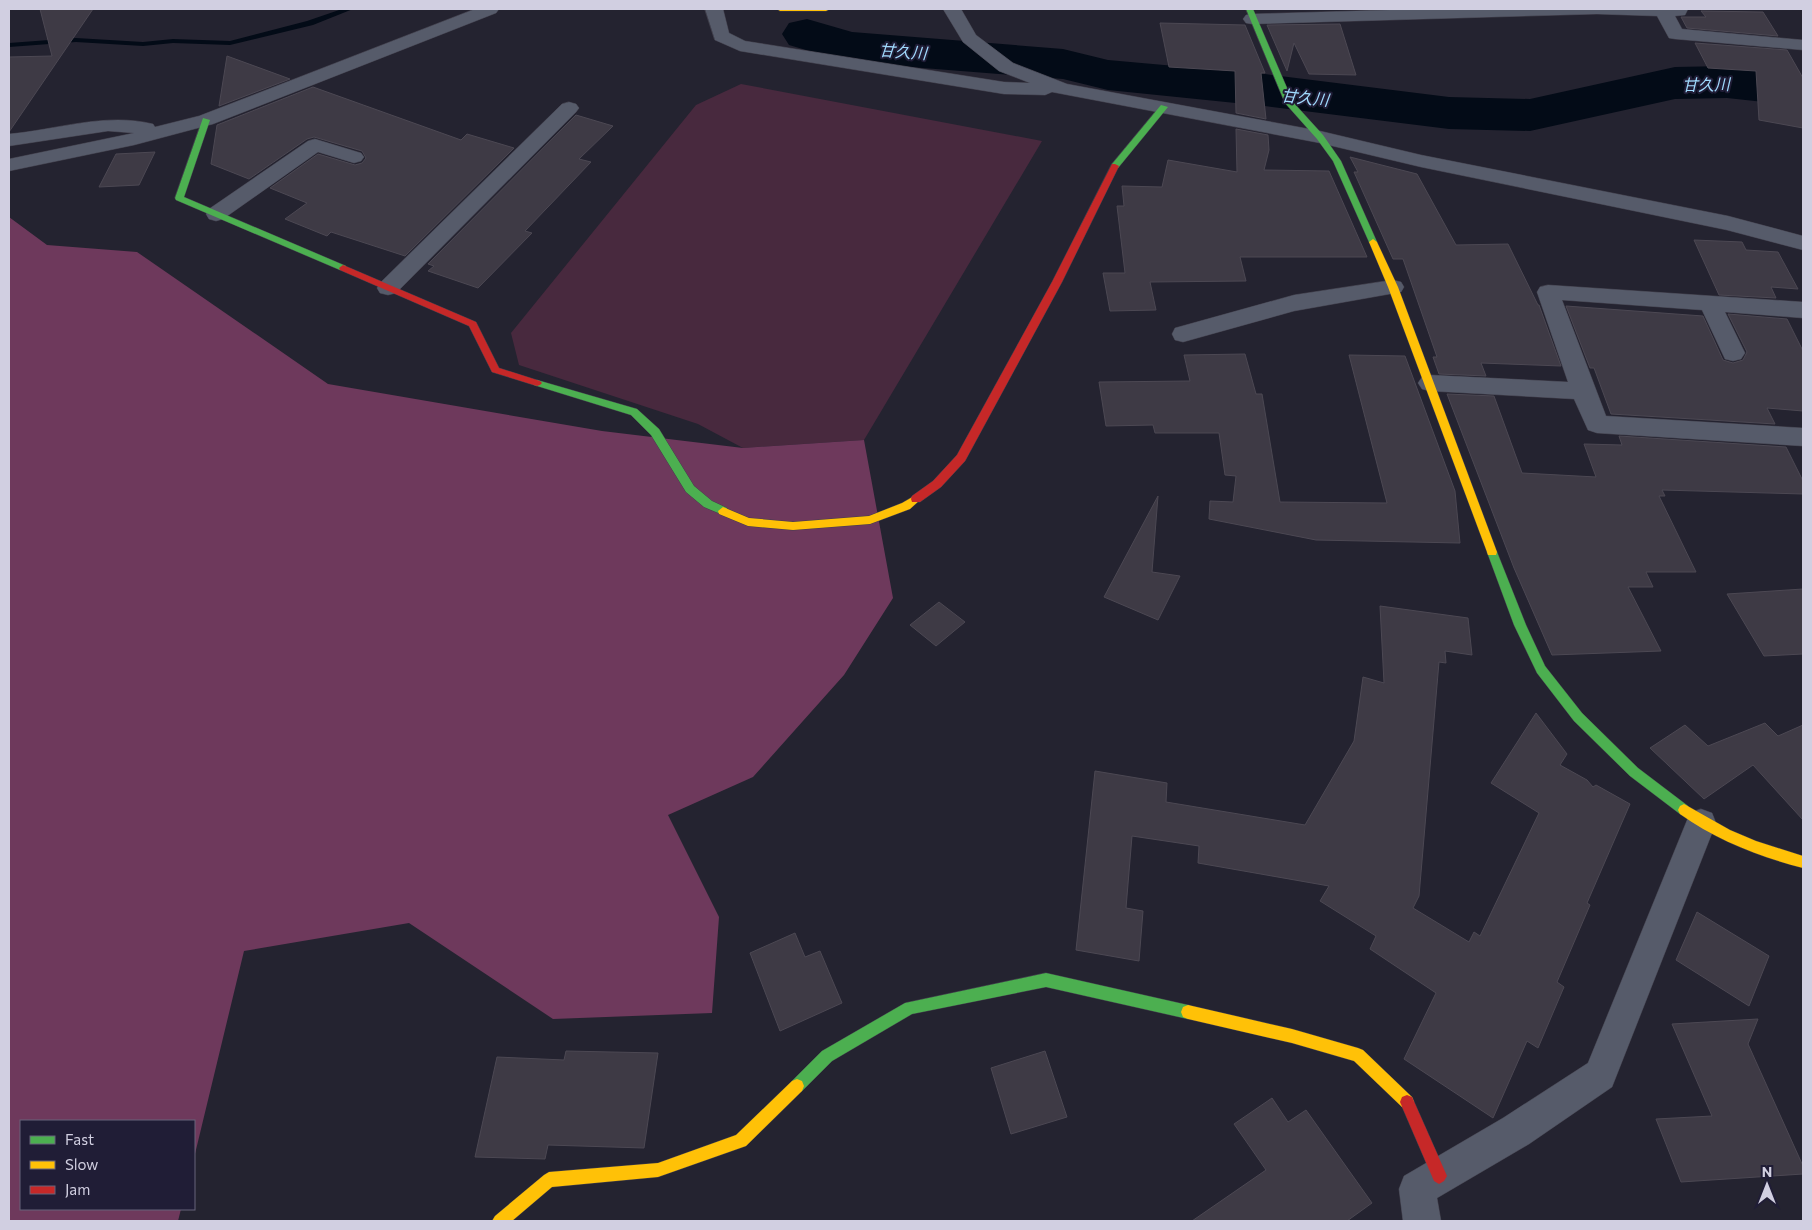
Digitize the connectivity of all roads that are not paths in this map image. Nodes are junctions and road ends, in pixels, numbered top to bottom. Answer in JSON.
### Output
{"nodes":[{"id":1,"x":490,"y":9,"type":"edge"},
{"id":2,"x":714,"y":9,"type":"edge"},
{"id":3,"x":780,"y":9,"type":"edge"},
{"id":4,"x":826,"y":9,"type":"edge"},
{"id":5,"x":952,"y":9,"type":"edge"},
{"id":6,"x":1672,"y":10,"type":"edge"},
{"id":7,"x":1251,"y":14,"type":"edge"},
{"id":8,"x":1803,"y":45,"type":"edge"},
{"id":9,"x":1062,"y":89,"type":"junction"},
{"id":10,"x":1164,"y":107,"type":"junction"},
{"id":11,"x":569,"y":108,"type":"dead end"},
{"id":12,"x":206,"y":120,"type":"junction"},
{"id":13,"x":166,"y":132,"type":"junction"},
{"id":14,"x":1320,"y":137,"type":"junction"},
{"id":15,"x":9,"y":140,"type":"edge"},
{"id":16,"x":354,"y":157,"type":"dead end"},
{"id":17,"x":9,"y":165,"type":"edge"},
{"id":18,"x":216,"y":214,"type":"junction"},
{"id":19,"x":1803,"y":243,"type":"edge"},
{"id":20,"x":1394,"y":287,"type":"junction"},
{"id":21,"x":388,"y":288,"type":"junction"},
{"id":22,"x":1710,"y":304,"type":"junction"},
{"id":23,"x":1803,"y":310,"type":"edge"},
{"id":24,"x":1183,"y":334,"type":"dead end"},
{"id":25,"x":1734,"y":353,"type":"dead end"},
{"id":26,"x":1430,"y":383,"type":"junction"},
{"id":27,"x":1583,"y":391,"type":"junction"},
{"id":28,"x":1803,"y":437,"type":"edge"},
{"id":29,"x":1701,"y":823,"type":"junction"},
{"id":30,"x":1803,"y":862,"type":"edge"},
{"id":31,"x":1439,"y":1176,"type":"junction"},
{"id":32,"x":1415,"y":1218,"type":"edge"},
{"id":33,"x":500,"y":1221,"type":"edge"}],
"edges":[{"from":1,"to":12,"type":"street"},
{"from":2,"to":9,"type":"street"},
{"from":3,"to":4,"type":"street"},
{"from":5,"to":9,"type":"street"},
{"from":6,"to":7,"type":"street"},
{"from":6,"to":8,"type":"street"},
{"from":7,"to":14,"type":"street"},
{"from":9,"to":10,"type":"street"},
{"from":10,"to":14,"type":"street"},
{"from":10,"to":21,"type":"street"},
{"from":11,"to":21,"type":"street"},
{"from":12,"to":13,"type":"street"},
{"from":12,"to":18,"type":"street"},
{"from":13,"to":15,"type":"street"},
{"from":13,"to":17,"type":"street"},
{"from":14,"to":19,"type":"street"},
{"from":14,"to":20,"type":"street"},
{"from":16,"to":18,"type":"street"},
{"from":18,"to":21,"type":"street"},
{"from":20,"to":24,"type":"street"},
{"from":20,"to":26,"type":"street"},
{"from":22,"to":23,"type":"street"},
{"from":22,"to":25,"type":"street"},
{"from":22,"to":27,"type":"street"},
{"from":26,"to":27,"type":"street"},
{"from":26,"to":29,"type":"street"},
{"from":27,"to":28,"type":"street"},
{"from":29,"to":30,"type":"street"},
{"from":29,"to":31,"type":"street"},
{"from":31,"to":32,"type":"street"},
{"from":31,"to":33,"type":"street"}]}
